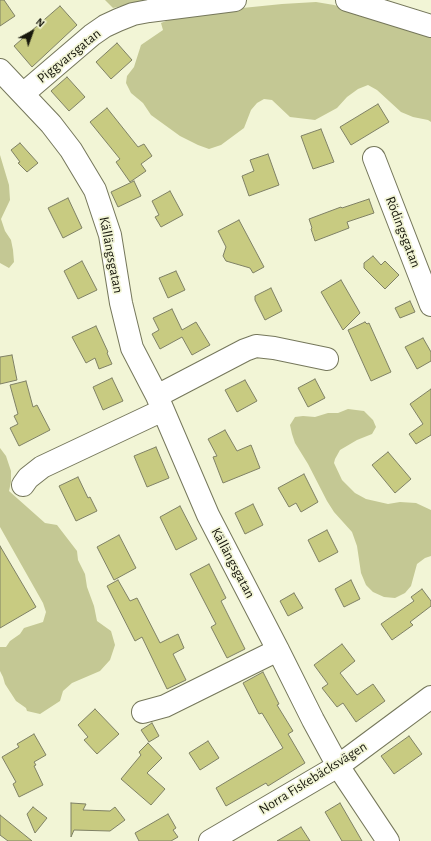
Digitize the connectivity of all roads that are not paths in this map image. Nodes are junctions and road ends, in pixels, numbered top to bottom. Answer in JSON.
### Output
{"nodes":[{"id":1,"x":235,"y":0,"type":"edge"},
{"id":2,"x":347,"y":0,"type":"edge"},
{"id":3,"x":431,"y":26,"type":"edge"},
{"id":4,"x":0,"y":70,"type":"edge"},
{"id":5,"x":23,"y":94,"type":"junction"},
{"id":6,"x":374,"y":158,"type":"dead end"},
{"id":7,"x":431,"y":305,"type":"edge"},
{"id":8,"x":327,"y":359,"type":"dead end"},
{"id":9,"x":160,"y":403,"type":"junction"},
{"id":10,"x":23,"y":485,"type":"dead end"},
{"id":11,"x":278,"y":650,"type":"junction"},
{"id":12,"x":431,"y":697,"type":"edge"},
{"id":13,"x":143,"y":712,"type":"dead end"},
{"id":14,"x":338,"y":766,"type":"junction"},
{"id":15,"x":210,"y":841,"type":"edge"},
{"id":16,"x":388,"y":841,"type":"edge"}],
"edges":[{"from":1,"to":5,"type":"street","name":"Piggvarsgatan"},
{"from":2,"to":3,"type":"street"},
{"from":4,"to":5,"type":"street","name":"Källängsgatan"},
{"from":5,"to":9,"type":"street","name":"Källängsgatan"},
{"from":6,"to":7,"type":"street","name":"Rödingsgatan"},
{"from":8,"to":9,"type":"street"},
{"from":9,"to":10,"type":"street"},
{"from":9,"to":11,"type":"street","name":"Källängsgatan"},
{"from":11,"to":13,"type":"street"},
{"from":11,"to":14,"type":"street","name":"Källängsgatan"},
{"from":12,"to":14,"type":"street","name":"Norra Fiskebäcksvägen"},
{"from":14,"to":15,"type":"street","name":"Norra Fiskebäcksvägen"},
{"from":14,"to":16,"type":"street","name":"Källängsgatan"}]}
